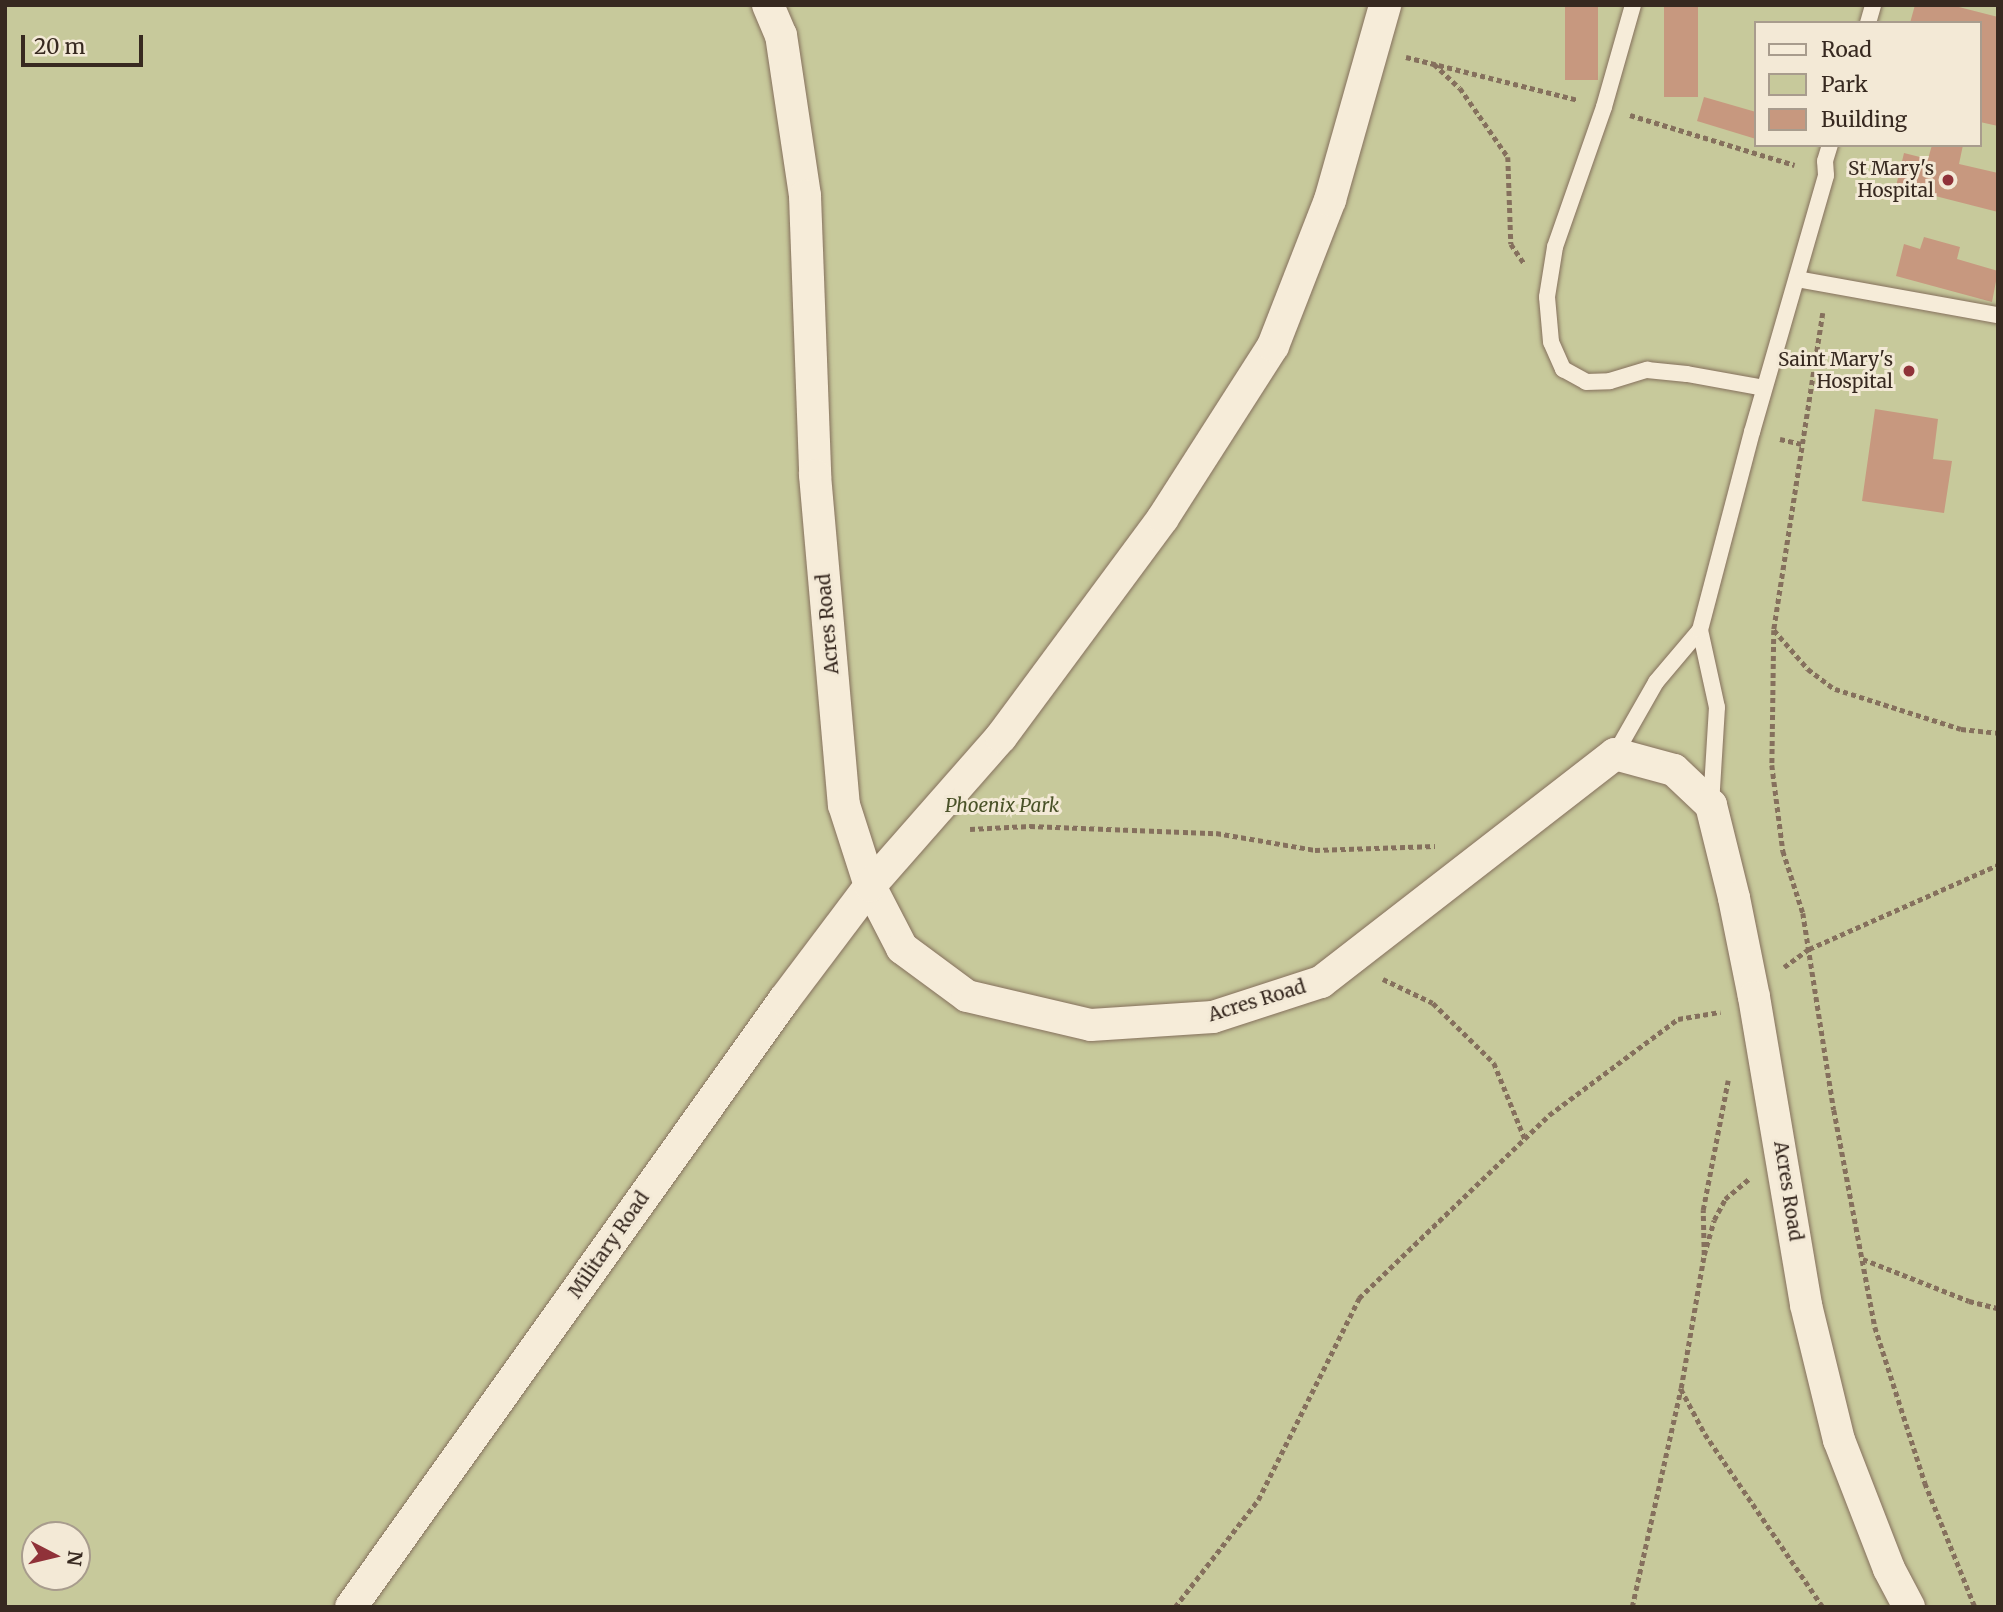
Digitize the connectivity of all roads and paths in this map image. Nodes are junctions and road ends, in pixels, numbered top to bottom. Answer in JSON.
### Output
{"nodes":[{"id":1,"x":768,"y":5,"type":"edge"},
{"id":2,"x":1385,"y":5,"type":"edge"},
{"id":3,"x":1633,"y":5,"type":"edge"},
{"id":4,"x":1373,"y":49,"type":"junction"},
{"id":5,"x":1433,"y":64,"type":"junction"},
{"id":6,"x":1604,"y":107,"type":"junction"},
{"id":7,"x":1829,"y":147,"type":"edge"},
{"id":8,"x":1826,"y":175,"type":"junction"},
{"id":9,"x":1797,"y":279,"type":"junction"},
{"id":10,"x":1828,"y":285,"type":"junction"},
{"id":11,"x":1547,"y":297,"type":"junction"},
{"id":12,"x":1998,"y":315,"type":"edge"},
{"id":13,"x":1764,"y":388,"type":"junction"},
{"id":14,"x":1777,"y":438,"type":"dead end"},
{"id":15,"x":1802,"y":444,"type":"junction"},
{"id":16,"x":1700,"y":630,"type":"junction"},
{"id":17,"x":1774,"y":630,"type":"junction"},
{"id":18,"x":1998,"y":733,"type":"edge"},
{"id":19,"x":1615,"y":754,"type":"junction"},
{"id":20,"x":1711,"y":805,"type":"junction"},
{"id":21,"x":962,"y":830,"type":"dead end"},
{"id":22,"x":1439,"y":846,"type":"dead end"},
{"id":23,"x":1998,"y":865,"type":"edge"},
{"id":24,"x":870,"y":886,"type":"junction"},
{"id":25,"x":1809,"y":949,"type":"junction"},
{"id":26,"x":1346,"y":962,"type":"junction"},
{"id":27,"x":1774,"y":974,"type":"dead end"},
{"id":28,"x":1730,"y":1011,"type":"dead end"},
{"id":29,"x":1729,"y":1076,"type":"dead end"},
{"id":30,"x":1525,"y":1139,"type":"junction"},
{"id":31,"x":1784,"y":1167,"type":"junction"},
{"id":32,"x":1704,"y":1255,"type":"junction"},
{"id":33,"x":1862,"y":1259,"type":"junction"},
{"id":34,"x":1998,"y":1308,"type":"edge"},
{"id":35,"x":1681,"y":1388,"type":"junction"},
{"id":36,"x":351,"y":1607,"type":"edge"},
{"id":37,"x":1175,"y":1607,"type":"edge"},
{"id":38,"x":1632,"y":1607,"type":"edge"},
{"id":39,"x":1823,"y":1607,"type":"edge"},
{"id":40,"x":1909,"y":1607,"type":"edge"},
{"id":41,"x":1975,"y":1607,"type":"edge"}],
"edges":[{"from":1,"to":24,"type":"street","name":"Acres Road"},
{"from":2,"to":4,"type":"street","name":"Military Road"},
{"from":3,"to":6,"type":"lane"},
{"from":4,"to":5,"type":"path"},
{"from":4,"to":24,"type":"street","name":"Military Road"},
{"from":5,"to":6,"type":"path"},
{"from":5,"to":11,"type":"path"},
{"from":6,"to":8,"type":"path"},
{"from":6,"to":11,"type":"lane"},
{"from":7,"to":8,"type":"lane"},
{"from":8,"to":9,"type":"lane"},
{"from":9,"to":10,"type":"lane"},
{"from":9,"to":13,"type":"lane"},
{"from":10,"to":12,"type":"lane"},
{"from":10,"to":15,"type":"path"},
{"from":11,"to":13,"type":"lane"},
{"from":13,"to":16,"type":"lane"},
{"from":14,"to":15,"type":"path"},
{"from":15,"to":17,"type":"path"},
{"from":16,"to":19,"type":"lane"},
{"from":16,"to":20,"type":"lane"},
{"from":17,"to":18,"type":"path"},
{"from":17,"to":25,"type":"path"},
{"from":19,"to":20,"type":"street"},
{"from":19,"to":26,"type":"street","name":"Acres Road"},
{"from":20,"to":31,"type":"street","name":"Acres Road"},
{"from":21,"to":22,"type":"path"},
{"from":23,"to":25,"type":"path"},
{"from":24,"to":26,"type":"street","name":"Acres Road"},
{"from":24,"to":36,"type":"street","name":"Military Road"},
{"from":25,"to":27,"type":"path"},
{"from":25,"to":33,"type":"path"},
{"from":26,"to":30,"type":"path"},
{"from":28,"to":30,"type":"path"},
{"from":29,"to":32,"type":"path"},
{"from":30,"to":37,"type":"path"},
{"from":31,"to":32,"type":"path"},
{"from":31,"to":40,"type":"street","name":"Acres Road"},
{"from":32,"to":35,"type":"path"},
{"from":33,"to":34,"type":"path"},
{"from":33,"to":41,"type":"path"},
{"from":35,"to":38,"type":"path"},
{"from":35,"to":39,"type":"path"}]}
